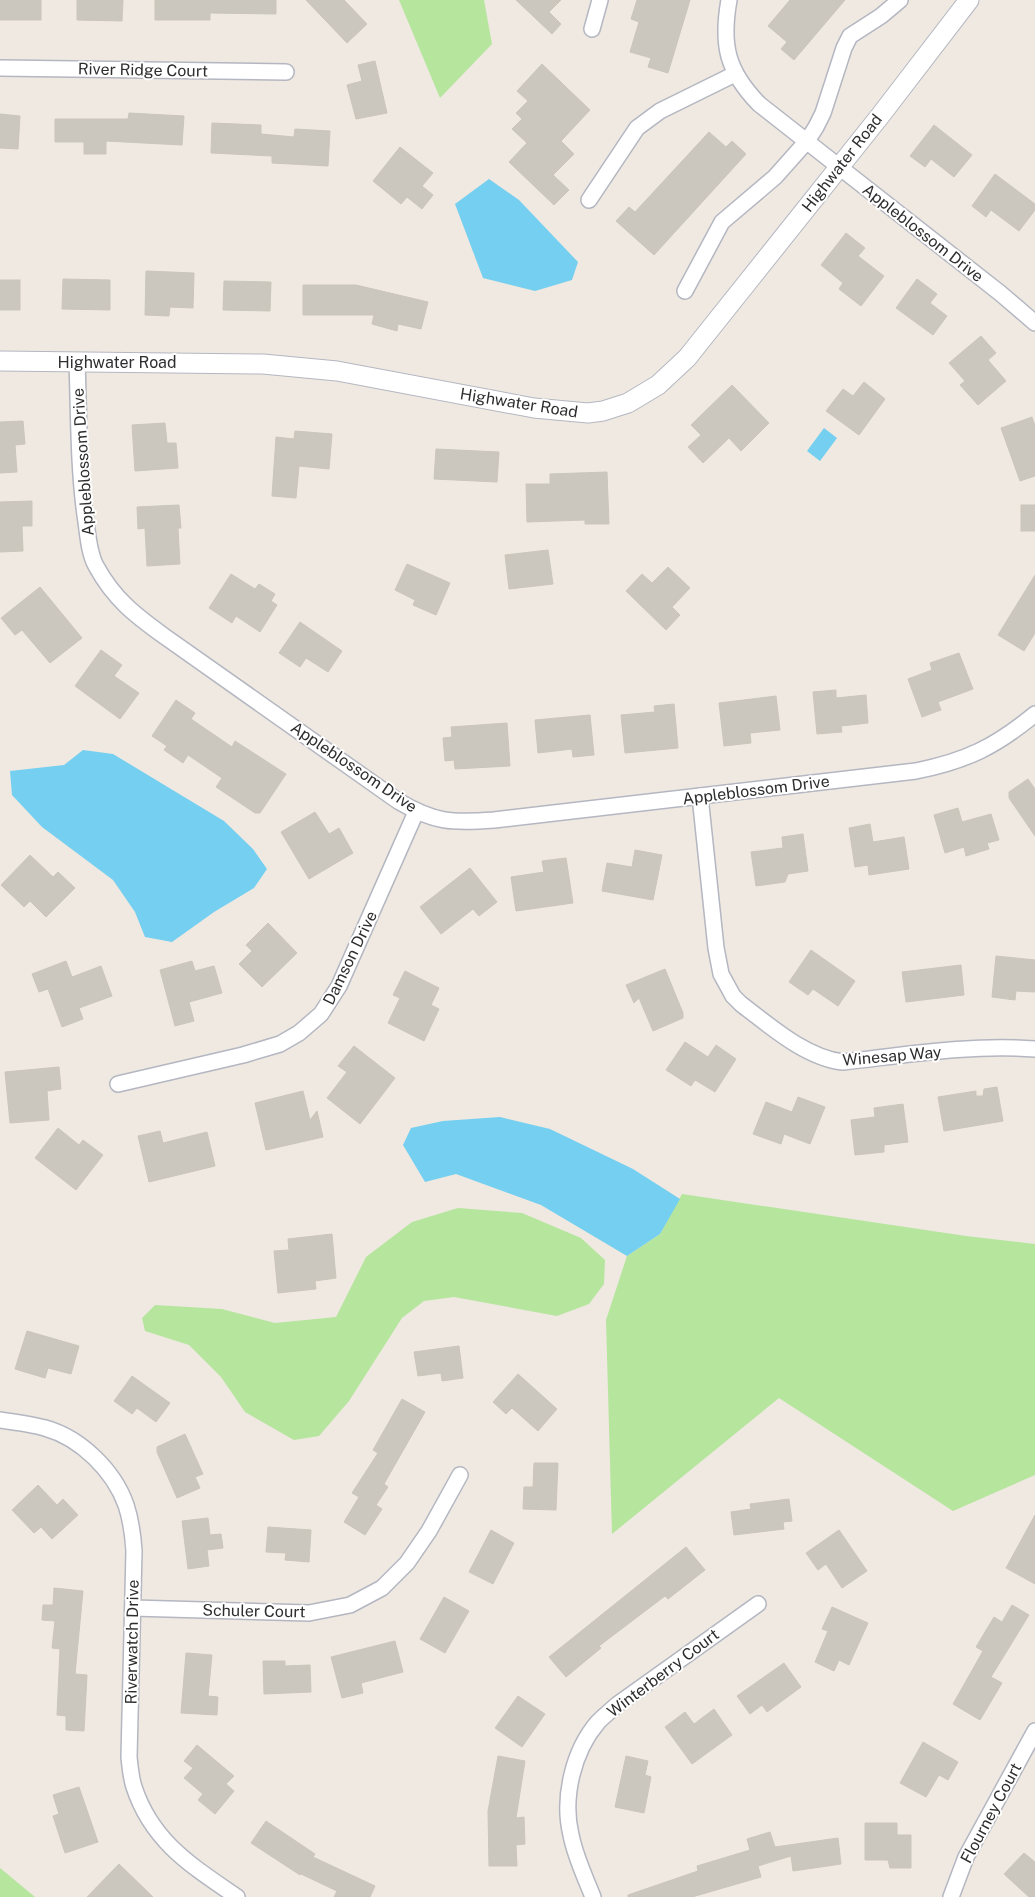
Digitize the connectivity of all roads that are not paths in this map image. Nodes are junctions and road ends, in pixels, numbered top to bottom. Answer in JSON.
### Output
{"nodes":[{"id":1,"x":600,"y":0,"type":"edge"},
{"id":2,"x":730,"y":0,"type":"edge"},
{"id":3,"x":900,"y":0,"type":"edge"},
{"id":4,"x":969,"y":0,"type":"edge"},
{"id":5,"x":592,"y":30,"type":"dead end"},
{"id":6,"x":0,"y":68,"type":"edge"},
{"id":7,"x":286,"y":72,"type":"dead end"},
{"id":8,"x":735,"y":74,"type":"junction"},
{"id":9,"x":807,"y":141,"type":"junction"},
{"id":10,"x":838,"y":167,"type":"junction"},
{"id":11,"x":589,"y":200,"type":"dead end"},
{"id":12,"x":685,"y":291,"type":"dead end"},
{"id":13,"x":1035,"y":322,"type":"edge"},
{"id":14,"x":0,"y":361,"type":"edge"},
{"id":15,"x":78,"y":362,"type":"junction"},
{"id":16,"x":1035,"y":714,"type":"edge"},
{"id":17,"x":700,"y":796,"type":"junction"},
{"id":18,"x":416,"y":812,"type":"junction"},
{"id":19,"x":1035,"y":1049,"type":"edge"},
{"id":20,"x":118,"y":1084,"type":"dead end"},
{"id":21,"x":0,"y":1420,"type":"edge"},
{"id":22,"x":460,"y":1475,"type":"dead end"},
{"id":23,"x":758,"y":1604,"type":"dead end"},
{"id":24,"x":133,"y":1608,"type":"junction"},
{"id":25,"x":1035,"y":1731,"type":"edge"},
{"id":26,"x":237,"y":1897,"type":"edge"},
{"id":27,"x":593,"y":1897,"type":"edge"},
{"id":28,"x":951,"y":1897,"type":"edge"}],
"edges":[{"from":1,"to":5,"type":"street"},
{"from":2,"to":8,"type":"street","name":"Appleblossom Drive"},
{"from":3,"to":9,"type":"street"},
{"from":4,"to":10,"type":"street","name":"Highwater Road"},
{"from":6,"to":7,"type":"street","name":"River Ridge Court"},
{"from":8,"to":9,"type":"street","name":"Appleblossom Drive"},
{"from":8,"to":11,"type":"street"},
{"from":9,"to":10,"type":"street","name":"Appleblossom Drive"},
{"from":9,"to":12,"type":"street"},
{"from":10,"to":13,"type":"street","name":"Appleblossom Drive"},
{"from":10,"to":15,"type":"street","name":"Highwater Road"},
{"from":14,"to":15,"type":"street","name":"Highwater Road"},
{"from":15,"to":18,"type":"street","name":"Appleblossom Drive"},
{"from":16,"to":17,"type":"street","name":"Appleblossom Drive"},
{"from":17,"to":18,"type":"street","name":"Appleblossom Drive"},
{"from":17,"to":19,"type":"street","name":"Winesap Way"},
{"from":18,"to":20,"type":"street","name":"Damson Drive"},
{"from":21,"to":24,"type":"street","name":"Riverwatch Drive"},
{"from":22,"to":24,"type":"street","name":"Schuler Court"},
{"from":23,"to":27,"type":"street","name":"Winterberry Court"},
{"from":24,"to":26,"type":"street","name":"Riverwatch Drive"},
{"from":25,"to":28,"type":"street","name":"Flourney Court"}]}
